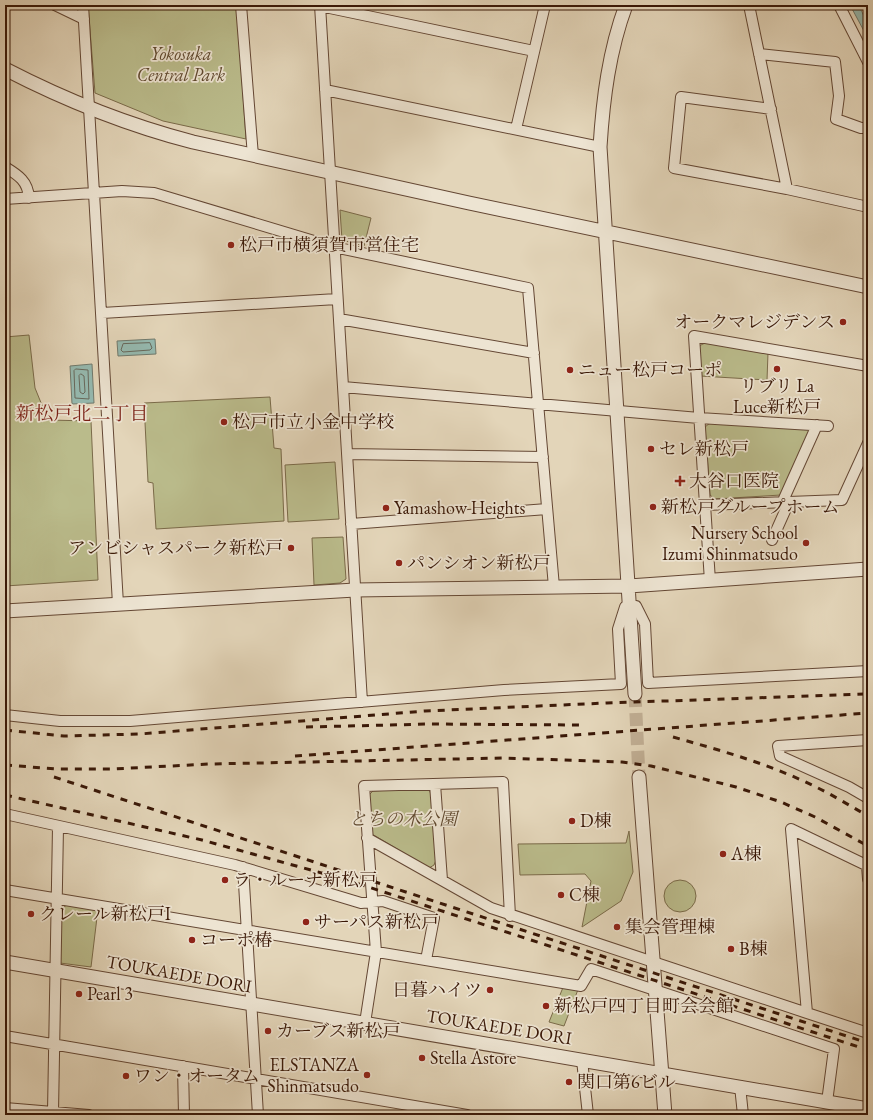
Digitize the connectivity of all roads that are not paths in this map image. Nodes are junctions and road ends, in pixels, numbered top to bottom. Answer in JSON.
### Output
{"nodes":[{"id":1,"x":55,"y":5,"type":"edge"},
{"id":2,"x":83,"y":5,"type":"edge"},
{"id":3,"x":241,"y":5,"type":"edge"},
{"id":4,"x":320,"y":5,"type":"edge"},
{"id":5,"x":545,"y":5,"type":"edge"},
{"id":6,"x":626,"y":5,"type":"edge"},
{"id":7,"x":749,"y":5,"type":"edge"},
{"id":8,"x":839,"y":5,"type":"edge"},
{"id":9,"x":84,"y":19,"type":"junction"},
{"id":10,"x":534,"y":52,"type":"junction"},
{"id":11,"x":759,"y":54,"type":"junction"},
{"id":12,"x":868,"y":62,"type":"edge"},
{"id":13,"x":5,"y":69,"type":"edge"},
{"id":14,"x":325,"y":90,"type":"junction"},
{"id":15,"x":89,"y":108,"type":"junction"},
{"id":16,"x":771,"y":109,"type":"junction"},
{"id":17,"x":868,"y":128,"type":"edge"},
{"id":18,"x":516,"y":130,"type":"junction"},
{"id":19,"x":600,"y":147,"type":"junction"},
{"id":20,"x":252,"y":156,"type":"junction"},
{"id":21,"x":5,"y":167,"type":"edge"},
{"id":22,"x":331,"y":172,"type":"junction"},
{"id":23,"x":787,"y":189,"type":"junction"},
{"id":24,"x":94,"y":193,"type":"junction"},
{"id":25,"x":29,"y":198,"type":"junction"},
{"id":26,"x":5,"y":199,"type":"edge"},
{"id":27,"x":868,"y":207,"type":"edge"},
{"id":28,"x":604,"y":231,"type":"junction"},
{"id":29,"x":334,"y":247,"type":"junction"},
{"id":30,"x":868,"y":288,"type":"edge"},
{"id":31,"x":337,"y":299,"type":"junction"},
{"id":32,"x":102,"y":313,"type":"junction"},
{"id":33,"x":339,"y":319,"type":"junction"},
{"id":34,"x":534,"y":353,"type":"junction"},
{"id":35,"x":868,"y":366,"type":"edge"},
{"id":36,"x":343,"y":387,"type":"junction"},
{"id":37,"x":539,"y":404,"type":"junction"},
{"id":38,"x":617,"y":411,"type":"junction"},
{"id":39,"x":699,"y":418,"type":"junction"},
{"id":40,"x":817,"y":425,"type":"junction"},
{"id":41,"x":828,"y":426,"type":"dead end"},
{"id":42,"x":868,"y":443,"type":"edge"},
{"id":43,"x":347,"y":454,"type":"junction"},
{"id":44,"x":543,"y":457,"type":"junction"},
{"id":45,"x":786,"y":503,"type":"junction"},
{"id":46,"x":705,"y":505,"type":"junction"},
{"id":47,"x":547,"y":509,"type":"junction"},
{"id":48,"x":351,"y":524,"type":"junction"},
{"id":49,"x":772,"y":540,"type":"dead end"},
{"id":50,"x":868,"y":569,"type":"edge"},
{"id":51,"x":710,"y":581,"type":"junction"},
{"id":52,"x":629,"y":586,"type":"junction"},
{"id":53,"x":554,"y":587,"type":"junction"},
{"id":54,"x":355,"y":590,"type":"junction"},
{"id":55,"x":118,"y":604,"type":"junction"},
{"id":56,"x":630,"y":607,"type":"junction"},
{"id":57,"x":5,"y":610,"type":"edge"},
{"id":58,"x":868,"y":671,"type":"edge"},
{"id":59,"x":635,"y":694,"type":"tunnel mouth"},
{"id":60,"x":362,"y":702,"type":"junction"},
{"id":61,"x":5,"y":715,"type":"edge"},
{"id":62,"x":868,"y":740,"type":"edge"},
{"id":63,"x":639,"y":777,"type":"tunnel mouth"},
{"id":64,"x":435,"y":784,"type":"junction"},
{"id":65,"x":868,"y":798,"type":"edge"},
{"id":66,"x":5,"y":814,"type":"edge"},
{"id":67,"x":58,"y":827,"type":"junction"},
{"id":68,"x":367,"y":838,"type":"junction"},
{"id":69,"x":867,"y":866,"type":"edge"},
{"id":70,"x":243,"y":867,"type":"junction"},
{"id":71,"x":868,"y":879,"type":"edge"},
{"id":72,"x":442,"y":880,"type":"junction"},
{"id":73,"x":5,"y":890,"type":"edge"},
{"id":74,"x":56,"y":898,"type":"junction"},
{"id":75,"x":372,"y":903,"type":"junction"},
{"id":76,"x":510,"y":916,"type":"junction"},
{"id":77,"x":247,"y":930,"type":"junction"},
{"id":78,"x":376,"y":952,"type":"junction"},
{"id":79,"x":426,"y":960,"type":"junction"},
{"id":80,"x":5,"y":962,"type":"edge"},
{"id":81,"x":654,"y":962,"type":"junction"},
{"id":82,"x":55,"y":970,"type":"junction"},
{"id":83,"x":655,"y":991,"type":"junction"},
{"id":84,"x":251,"y":1004,"type":"junction"},
{"id":85,"x":807,"y":1013,"type":"junction"},
{"id":86,"x":365,"y":1023,"type":"junction"},
{"id":87,"x":868,"y":1033,"type":"edge"},
{"id":88,"x":5,"y":1036,"type":"edge"},
{"id":89,"x":53,"y":1044,"type":"junction"},
{"id":90,"x":582,"y":1060,"type":"junction"},
{"id":91,"x":183,"y":1066,"type":"junction"},
{"id":92,"x":661,"y":1073,"type":"junction"},
{"id":93,"x":256,"y":1079,"type":"junction"},
{"id":94,"x":740,"y":1086,"type":"junction"},
{"id":95,"x":827,"y":1102,"type":"junction"},
{"id":96,"x":5,"y":1108,"type":"edge"},
{"id":97,"x":868,"y":1109,"type":"edge"},
{"id":98,"x":53,"y":1112,"type":"junction"},
{"id":99,"x":89,"y":1115,"type":"edge"},
{"id":100,"x":184,"y":1115,"type":"edge"},
{"id":101,"x":258,"y":1115,"type":"edge"},
{"id":102,"x":466,"y":1115,"type":"edge"},
{"id":103,"x":588,"y":1115,"type":"edge"},
{"id":104,"x":665,"y":1115,"type":"edge"},
{"id":105,"x":743,"y":1115,"type":"edge"}],
"edges":[{"from":1,"to":9,"type":"street"},
{"from":2,"to":9,"type":"street"},
{"from":3,"to":20,"type":"street"},
{"from":4,"to":10,"type":"street"},
{"from":4,"to":14,"type":"street"},
{"from":5,"to":10,"type":"street"},
{"from":6,"to":19,"type":"street"},
{"from":7,"to":11,"type":"street"},
{"from":8,"to":12,"type":"street"},
{"from":9,"to":15,"type":"street"},
{"from":10,"to":18,"type":"street"},
{"from":11,"to":16,"type":"street"},
{"from":11,"to":17,"type":"street"},
{"from":13,"to":15,"type":"street"},
{"from":14,"to":18,"type":"street"},
{"from":14,"to":22,"type":"street"},
{"from":15,"to":20,"type":"street"},
{"from":15,"to":24,"type":"street"},
{"from":16,"to":23,"type":"street"},
{"from":16,"to":23,"type":"street"},
{"from":18,"to":19,"type":"street"},
{"from":19,"to":28,"type":"street"},
{"from":20,"to":22,"type":"street"},
{"from":21,"to":25,"type":"street"},
{"from":22,"to":28,"type":"street"},
{"from":22,"to":29,"type":"street"},
{"from":23,"to":27,"type":"street"},
{"from":24,"to":25,"type":"street"},
{"from":24,"to":29,"type":"street"},
{"from":24,"to":32,"type":"street"},
{"from":25,"to":26,"type":"street"},
{"from":28,"to":30,"type":"street"},
{"from":28,"to":38,"type":"street"},
{"from":29,"to":31,"type":"street"},
{"from":29,"to":34,"type":"street"},
{"from":31,"to":32,"type":"street"},
{"from":31,"to":33,"type":"street"},
{"from":32,"to":55,"type":"street"},
{"from":33,"to":34,"type":"street"},
{"from":33,"to":36,"type":"street"},
{"from":34,"to":37,"type":"street"},
{"from":35,"to":39,"type":"street"},
{"from":36,"to":37,"type":"street"},
{"from":36,"to":43,"type":"street"},
{"from":37,"to":38,"type":"street"},
{"from":37,"to":44,"type":"street"},
{"from":38,"to":39,"type":"street"},
{"from":38,"to":52,"type":"street"},
{"from":39,"to":40,"type":"street"},
{"from":39,"to":46,"type":"street"},
{"from":40,"to":41,"type":"street"},
{"from":40,"to":45,"type":"street"},
{"from":42,"to":45,"type":"street"},
{"from":43,"to":44,"type":"street"},
{"from":43,"to":48,"type":"street"},
{"from":44,"to":47,"type":"street"},
{"from":45,"to":46,"type":"street"},
{"from":45,"to":49,"type":"street"},
{"from":46,"to":51,"type":"street"},
{"from":47,"to":48,"type":"street"},
{"from":47,"to":53,"type":"street"},
{"from":48,"to":54,"type":"street"},
{"from":50,"to":51,"type":"street"},
{"from":51,"to":52,"type":"street"},
{"from":52,"to":53,"type":"street"},
{"from":52,"to":56,"type":"street"},
{"from":53,"to":54,"type":"street"},
{"from":54,"to":55,"type":"street"},
{"from":54,"to":60,"type":"street"},
{"from":55,"to":57,"type":"street"},
{"from":56,"to":58,"type":"street"},
{"from":56,"to":59,"type":"street"},
{"from":56,"to":60,"type":"street"},
{"from":60,"to":61,"type":"street"},
{"from":62,"to":65,"type":"street"},
{"from":63,"to":81,"type":"street"},
{"from":64,"to":68,"type":"street"},
{"from":64,"to":72,"type":"street"},
{"from":64,"to":76,"type":"street"},
{"from":66,"to":67,"type":"street"},
{"from":67,"to":70,"type":"street"},
{"from":67,"to":74,"type":"street"},
{"from":68,"to":72,"type":"street"},
{"from":68,"to":75,"type":"street"},
{"from":69,"to":71,"type":"street"},
{"from":69,"to":85,"type":"street"},
{"from":70,"to":75,"type":"street"},
{"from":70,"to":77,"type":"street"},
{"from":72,"to":76,"type":"street"},
{"from":73,"to":74,"type":"street"},
{"from":74,"to":77,"type":"street"},
{"from":74,"to":82,"type":"street"},
{"from":75,"to":78,"type":"street"},
{"from":75,"to":79,"type":"street"},
{"from":76,"to":81,"type":"street"},
{"from":77,"to":78,"type":"street"},
{"from":77,"to":84,"type":"street"},
{"from":78,"to":79,"type":"street"},
{"from":78,"to":86,"type":"street"},
{"from":79,"to":83,"type":"street"},
{"from":80,"to":82,"type":"street","name":"TOUKAEDE DORI"},
{"from":81,"to":83,"type":"street"},
{"from":81,"to":85,"type":"street"},
{"from":82,"to":84,"type":"street","name":"TOUKAEDE DORI"},
{"from":82,"to":89,"type":"street"},
{"from":83,"to":92,"type":"street"},
{"from":83,"to":95,"type":"street"},
{"from":84,"to":86,"type":"street","name":"TOUKAEDE DORI"},
{"from":84,"to":93,"type":"street"},
{"from":85,"to":87,"type":"street"},
{"from":86,"to":90,"type":"street","name":"TOUKAEDE DORI"},
{"from":88,"to":89,"type":"street"},
{"from":89,"to":91,"type":"street"},
{"from":89,"to":98,"type":"street"},
{"from":90,"to":92,"type":"street","name":"TOUKAEDE DORI"},
{"from":90,"to":103,"type":"street"},
{"from":91,"to":93,"type":"street"},
{"from":91,"to":100,"type":"street"},
{"from":92,"to":94,"type":"street","name":"TOUKAEDE DORI"},
{"from":92,"to":104,"type":"street"},
{"from":93,"to":101,"type":"street"},
{"from":93,"to":102,"type":"street"},
{"from":94,"to":95,"type":"street","name":"TOUKAEDE DORI"},
{"from":94,"to":105,"type":"street"},
{"from":95,"to":97,"type":"street","name":"TOUKAEDE DORI"},
{"from":96,"to":98,"type":"street"},
{"from":98,"to":99,"type":"street"}]}
